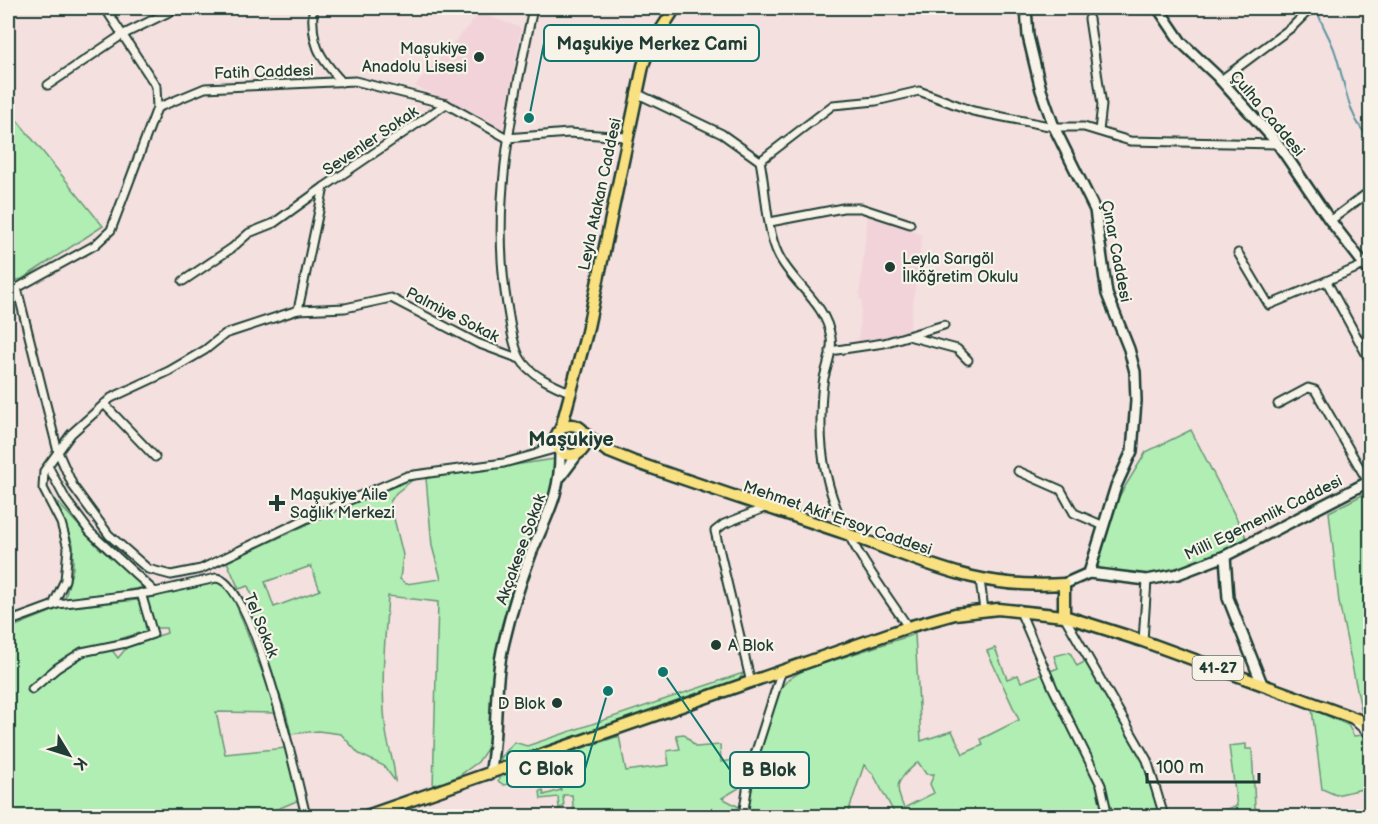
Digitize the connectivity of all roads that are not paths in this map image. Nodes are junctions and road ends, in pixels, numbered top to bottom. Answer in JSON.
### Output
{"nodes":[{"id":1,"x":105,"y":8,"type":"edge"},
{"id":2,"x":177,"y":8,"type":"edge"},
{"id":3,"x":313,"y":8,"type":"edge"},
{"id":4,"x":533,"y":8,"type":"edge"},
{"id":5,"x":675,"y":8,"type":"edge"},
{"id":6,"x":1026,"y":8,"type":"edge"},
{"id":7,"x":1311,"y":8,"type":"edge"},
{"id":8,"x":1162,"y":9,"type":"edge"},
{"id":9,"x":1089,"y":19,"type":"dead end"},
{"id":10,"x":122,"y":35,"type":"junction"},
{"id":11,"x":1221,"y":80,"type":"junction"},
{"id":12,"x":342,"y":82,"type":"junction"},
{"id":13,"x":48,"y":85,"type":"dead end"},
{"id":14,"x":636,"y":93,"type":"junction"},
{"id":15,"x":446,"y":105,"type":"junction"},
{"id":16,"x":157,"y":108,"type":"junction"},
{"id":17,"x":1054,"y":127,"type":"junction"},
{"id":18,"x":1099,"y":131,"type":"junction"},
{"id":19,"x":626,"y":137,"type":"junction"},
{"id":20,"x":507,"y":138,"type":"junction"},
{"id":21,"x":1278,"y":144,"type":"junction"},
{"id":22,"x":760,"y":161,"type":"junction"},
{"id":23,"x":324,"y":187,"type":"junction"},
{"id":24,"x":1371,"y":191,"type":"edge"},
{"id":25,"x":1330,"y":221,"type":"junction"},
{"id":26,"x":770,"y":222,"type":"junction"},
{"id":27,"x":910,"y":224,"type":"dead end"},
{"id":28,"x":1238,"y":253,"type":"dead end"},
{"id":29,"x":1367,"y":268,"type":"edge"},
{"id":30,"x":183,"y":281,"type":"dead end"},
{"id":31,"x":1327,"y":282,"type":"junction"},
{"id":32,"x":17,"y":288,"type":"junction"},
{"id":33,"x":8,"y":289,"type":"edge"},
{"id":34,"x":298,"y":310,"type":"junction"},
{"id":35,"x":944,"y":325,"type":"dead end"},
{"id":36,"x":909,"y":337,"type":"junction"},
{"id":37,"x":830,"y":351,"type":"junction"},
{"id":38,"x":520,"y":359,"type":"junction"},
{"id":39,"x":968,"y":360,"type":"dead end"},
{"id":40,"x":1371,"y":361,"type":"edge"},
{"id":41,"x":572,"y":393,"type":"junction"},
{"id":42,"x":104,"y":404,"type":"junction"},
{"id":43,"x":1278,"y":404,"type":"dead end"},
{"id":44,"x":576,"y":426,"type":"junction"},
{"id":45,"x":559,"y":431,"type":"junction"},
{"id":46,"x":585,"y":434,"type":"junction"},
{"id":47,"x":559,"y":449,"type":"junction"},
{"id":48,"x":581,"y":451,"type":"junction"},
{"id":49,"x":58,"y":452,"type":"junction"},
{"id":50,"x":607,"y":452,"type":"junction"},
{"id":51,"x":536,"y":455,"type":"junction"},
{"id":52,"x":155,"y":457,"type":"dead end"},
{"id":53,"x":48,"y":466,"type":"junction"},
{"id":54,"x":1018,"y":471,"type":"dead end"},
{"id":55,"x":561,"y":476,"type":"junction"},
{"id":56,"x":1369,"y":482,"type":"edge"},
{"id":57,"x":767,"y":507,"type":"junction"},
{"id":58,"x":1104,"y":526,"type":"junction"},
{"id":59,"x":845,"y":534,"type":"junction"},
{"id":60,"x":1225,"y":556,"type":"junction"},
{"id":61,"x":1089,"y":573,"type":"junction"},
{"id":62,"x":980,"y":580,"type":"junction"},
{"id":63,"x":1148,"y":580,"type":"junction"},
{"id":64,"x":1064,"y":584,"type":"junction"},
{"id":65,"x":155,"y":592,"type":"junction"},
{"id":66,"x":141,"y":593,"type":"junction"},
{"id":67,"x":53,"y":605,"type":"junction"},
{"id":68,"x":1019,"y":609,"type":"junction"},
{"id":69,"x":984,"y":610,"type":"junction"},
{"id":70,"x":1064,"y":616,"type":"junction"},
{"id":71,"x":8,"y":622,"type":"edge"},
{"id":72,"x":908,"y":627,"type":"junction"},
{"id":73,"x":1143,"y":641,"type":"junction"},
{"id":74,"x":781,"y":672,"type":"junction"},
{"id":75,"x":750,"y":683,"type":"junction"},
{"id":76,"x":1262,"y":684,"type":"junction"},
{"id":77,"x":32,"y":689,"type":"dead end"},
{"id":78,"x":1350,"y":716,"type":"junction"},
{"id":79,"x":1371,"y":724,"type":"edge"},
{"id":80,"x":1371,"y":735,"type":"edge"},
{"id":81,"x":490,"y":774,"type":"junction"},
{"id":82,"x":386,"y":813,"type":"edge"},
{"id":83,"x":306,"y":816,"type":"edge"},
{"id":84,"x":366,"y":816,"type":"edge"},
{"id":85,"x":743,"y":816,"type":"edge"},
{"id":86,"x":1108,"y":816,"type":"edge"},
{"id":87,"x":1164,"y":816,"type":"edge"}],
"edges":[{"from":1,"to":10,"type":"street"},
{"from":2,"to":10,"type":"street"},
{"from":3,"to":12,"type":"street"},
{"from":4,"to":20,"type":"street"},
{"from":5,"to":14,"type":"main road","name":"Leyla Atakan Caddesi"},
{"from":6,"to":17,"type":"street","name":"Çınar Caddesi"},
{"from":7,"to":11,"type":"street"},
{"from":8,"to":11,"type":"street","name":"Çulha Caddesi"},
{"from":9,"to":18,"type":"street"},
{"from":10,"to":13,"type":"street"},
{"from":10,"to":16,"type":"street"},
{"from":11,"to":21,"type":"street","name":"Çulha Caddesi"},
{"from":12,"to":15,"type":"street","name":"Fatih Caddesi"},
{"from":12,"to":16,"type":"street","name":"Fatih Caddesi"},
{"from":14,"to":19,"type":"main road","name":"Leyla Atakan Caddesi"},
{"from":14,"to":22,"type":"street"},
{"from":15,"to":20,"type":"street","name":"Fatih Caddesi"},
{"from":15,"to":23,"type":"street","name":"Sevenler Sokak"},
{"from":16,"to":32,"type":"street"},
{"from":17,"to":18,"type":"street"},
{"from":17,"to":22,"type":"street"},
{"from":17,"to":58,"type":"street","name":"Çınar Caddesi"},
{"from":18,"to":21,"type":"street"},
{"from":19,"to":20,"type":"street"},
{"from":19,"to":41,"type":"main road","name":"Leyla Atakan Caddesi"},
{"from":20,"to":38,"type":"street"},
{"from":21,"to":25,"type":"street","name":"Çulha Caddesi"},
{"from":22,"to":26,"type":"street"},
{"from":23,"to":30,"type":"street"},
{"from":23,"to":34,"type":"street","name":"Sevenler Sokak"},
{"from":24,"to":25,"type":"street"},
{"from":25,"to":29,"type":"street","name":"Çulha Caddesi"},
{"from":26,"to":27,"type":"street"},
{"from":26,"to":37,"type":"street"},
{"from":28,"to":31,"type":"street"},
{"from":29,"to":31,"type":"street"},
{"from":31,"to":40,"type":"street"},
{"from":32,"to":33,"type":"street"},
{"from":32,"to":49,"type":"street"},
{"from":34,"to":38,"type":"street","name":"Palmiye Sokak"},
{"from":34,"to":42,"type":"street","name":"Palmiye Sokak"},
{"from":35,"to":36,"type":"street"},
{"from":36,"to":37,"type":"street"},
{"from":36,"to":39,"type":"street"},
{"from":37,"to":59,"type":"street"},
{"from":38,"to":41,"type":"street","name":"Palmiye Sokak"},
{"from":41,"to":44,"type":"main road"},
{"from":41,"to":45,"type":"main road"},
{"from":42,"to":49,"type":"street","name":"Palmiye Sokak"},
{"from":42,"to":52,"type":"street"},
{"from":43,"to":56,"type":"street"},
{"from":44,"to":45,"type":"main road"},
{"from":44,"to":46,"type":"main road"},
{"from":45,"to":47,"type":"main road"},
{"from":45,"to":51,"type":"street"},
{"from":46,"to":48,"type":"main road"},
{"from":46,"to":50,"type":"main road"},
{"from":47,"to":48,"type":"main road"},
{"from":47,"to":51,"type":"street"},
{"from":47,"to":55,"type":"street"},
{"from":48,"to":50,"type":"main road"},
{"from":48,"to":55,"type":"street"},
{"from":49,"to":51,"type":"street"},
{"from":49,"to":53,"type":"street","name":"Palmiye Sokak"},
{"from":50,"to":57,"type":"main road","name":"Mehmet Akif Ersoy Caddesi"},
{"from":53,"to":65,"type":"street"},
{"from":53,"to":67,"type":"street"},
{"from":54,"to":58,"type":"street"},
{"from":55,"to":81,"type":"street","name":"Akçakese Sokak"},
{"from":56,"to":60,"type":"street","name":"Milli Egemenlik Caddesi"},
{"from":57,"to":59,"type":"main road","name":"Mehmet Akif Ersoy Caddesi"},
{"from":57,"to":75,"type":"street"},
{"from":58,"to":61,"type":"street","name":"Çınar Caddesi"},
{"from":59,"to":62,"type":"main road","name":"Mehmet Akif Ersoy Caddesi"},
{"from":59,"to":72,"type":"street"},
{"from":60,"to":63,"type":"street","name":"Milli Egemenlik Caddesi"},
{"from":60,"to":76,"type":"street"},
{"from":61,"to":63,"type":"street","name":"Milli Egemenlik Caddesi"},
{"from":61,"to":64,"type":"street"},
{"from":62,"to":64,"type":"main road","name":"Mehmet Akif Ersoy Caddesi"},
{"from":62,"to":69,"type":"street"},
{"from":63,"to":73,"type":"street"},
{"from":64,"to":70,"type":"main road"},
{"from":65,"to":66,"type":"street","name":"Tel Sokak"},
{"from":65,"to":83,"type":"street","name":"Tel Sokak"},
{"from":66,"to":67,"type":"street","name":"Tel Sokak"},
{"from":66,"to":77,"type":"street"},
{"from":67,"to":71,"type":"street","name":"Tel Sokak"},
{"from":68,"to":69,"type":"main road","number":"41-27"},
{"from":68,"to":70,"type":"main road","number":"41-27"},
{"from":68,"to":86,"type":"street"},
{"from":69,"to":72,"type":"main road","number":"41-27"},
{"from":70,"to":73,"type":"main road","number":"41-27"},
{"from":70,"to":87,"type":"street"},
{"from":72,"to":74,"type":"main road","number":"41-27"},
{"from":73,"to":76,"type":"main road","number":"41-27"},
{"from":74,"to":75,"type":"main road","number":"41-27"},
{"from":74,"to":85,"type":"street"},
{"from":75,"to":81,"type":"main road","number":"41-27"},
{"from":76,"to":78,"type":"main road","number":"41-27"},
{"from":78,"to":79,"type":"main road","number":"41-27"},
{"from":78,"to":80,"type":"street"},
{"from":81,"to":82,"type":"main road","number":"41-27"},
{"from":82,"to":84,"type":"main road","number":"41-27"}]}
